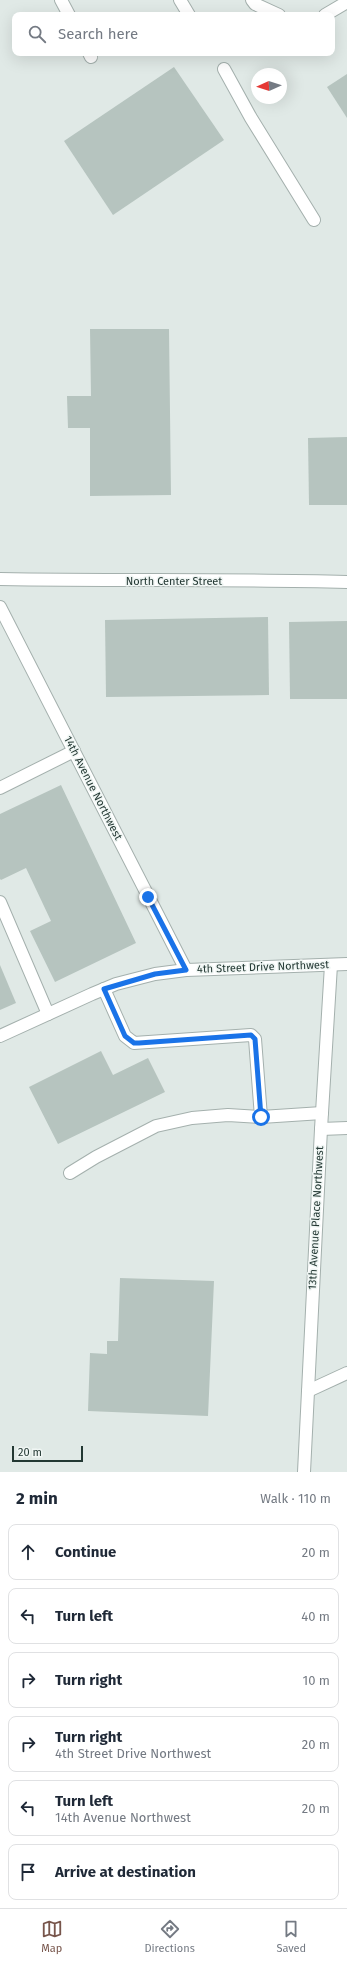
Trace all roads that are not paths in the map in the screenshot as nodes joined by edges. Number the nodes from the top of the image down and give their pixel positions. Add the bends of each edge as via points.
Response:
1 (61, 0) edge
2 (180, 0) edge
3 (252, 0) edge
4 (347, 2) edge
5 (67, 12) edge
6 (188, 12) edge
7 (272, 12) edge
8 (330, 12) edge
9 (224, 69) dead end
10 (314, 220) dead end
11 (0, 579) edge
12 (347, 582) edge
13 (0, 607) edge
14 (74, 751) junction
15 (0, 788) edge
16 (0, 902) edge
17 (347, 964) edge
18 (331, 965) junction
19 (186, 970) junction
20 (104, 989) junction
21 (48, 1014) junction
22 (0, 1036) edge
23 (322, 1113) junction
24 (261, 1117) junction
25 (347, 1128) edge
26 (321, 1129) junction
27 (70, 1173) dead end
28 (347, 1373) edge
29 (308, 1391) junction
30 (304, 1472) edge

1 - 5 street
2 - 6 street
3 - 7 street
4 - 8 street
9 - 10 street
11 - 12 street, North Center Street
13 - 14 street, 14th Avenue Northwest
14 - 15 street
14 - 19 street, 14th Avenue Northwest
16 - 21 street
17 - 18 street, 4th Street Drive Northwest
18 - 19 street, 4th Street Drive Northwest
18 - 23 street, 13th Avenue Place Northwest
19 - 20 street, 4th Street Drive Northwest via 155,974
20 - 21 street, 4th Street Drive Northwest
20 - 24 street via 125,1036 134,1043 251,1035 255,1039
21 - 22 street, 4th Street Drive Northwest
23 - 24 street
23 - 26 street, 13th Avenue Place Northwest
24 - 27 street via 228,1115 192,1118 156,1126
25 - 26 street
26 - 29 street, 13th Avenue Place Northwest
28 - 29 street
29 - 30 street, 13th Avenue Place Northwest

